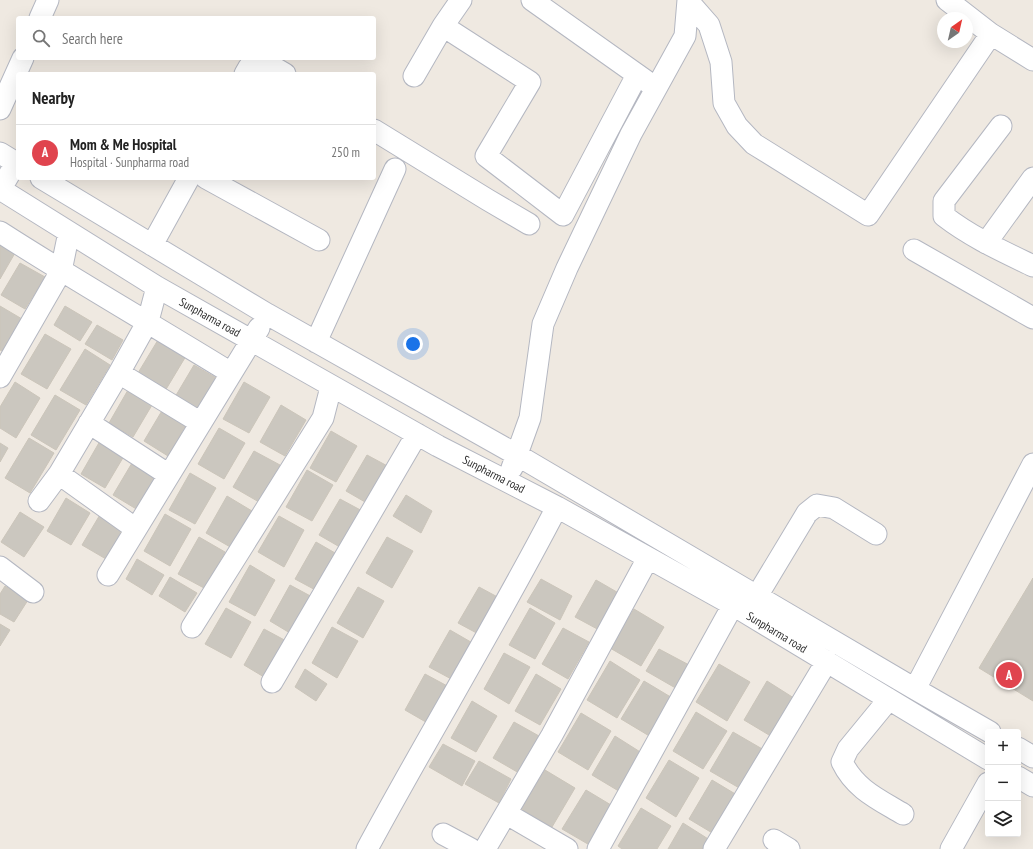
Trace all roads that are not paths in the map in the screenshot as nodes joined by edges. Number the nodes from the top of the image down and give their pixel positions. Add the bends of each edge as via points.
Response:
1 (48, 0) edge
2 (461, 0) edge
3 (532, 0) edge
4 (947, 0) edge
5 (688, 1) edge
6 (41, 16) edge
7 (443, 26) junction
8 (991, 34) junction
9 (22, 60) edge
10 (1033, 60) edge
11 (17, 72) edge
12 (246, 72) edge
13 (281, 72) edge
14 (16, 74) edge
15 (637, 75) junction
16 (414, 76) dead end
17 (656, 88) junction
18 (0, 109) edge
19 (1001, 126) dead end
20 (376, 131) edge
21 (12, 160) edge
22 (395, 169) dead end
23 (1033, 178) edge
24 (44, 180) edge
25 (188, 180) edge
26 (210, 180) edge
27 (0, 189) edge
28 (529, 224) dead end
29 (0, 232) edge
30 (70, 232) junction
31 (319, 240) dead end
32 (986, 243) junction
33 (152, 245) junction
34 (914, 250) dead end
35 (1033, 266) edge
36 (60, 271) junction
37 (157, 287) junction
38 (267, 314) junction
39 (1033, 318) edge
40 (148, 321) junction
41 (252, 340) junction
42 (316, 342) junction
43 (3, 365) edge
44 (119, 373) junction
45 (231, 374) junction
46 (332, 387) junction
47 (89, 423) junction
48 (201, 423) junction
49 (417, 434) junction
50 (517, 455) junction
51 (1033, 464) edge
52 (60, 474) junction
53 (169, 475) junction
54 (508, 481) junction
55 (39, 502) dead end
56 (557, 507) junction
57 (136, 529) junction
58 (876, 534) dead end
59 (648, 558) junction
60 (0, 567) edge
61 (108, 575) dead end
62 (33, 592) dead end
63 (757, 596) junction
64 (733, 605) junction
65 (192, 627) dead end
66 (826, 662) junction
67 (272, 682) dead end
68 (915, 689) junction
69 (889, 699) junction
70 (985, 729) edge
71 (1021, 750) edge
72 (985, 757) edge
73 (1033, 757) edge
74 (1021, 779) edge
75 (1033, 786) edge
76 (985, 788) edge
77 (507, 814) junction
78 (903, 814) dead end
79 (443, 834) dead end
80 (367, 849) edge
81 (471, 849) edge
82 (485, 849) edge
83 (567, 849) edge
84 (598, 849) edge
85 (714, 849) edge
86 (951, 849) edge

1 - 6 street
2 - 7 street
3 - 15 street
4 - 8 street
5 - 8 street via 709,25 720,62 724,103 738,126 754,144 868,215
5 - 17 street via 685,36
7 - 15 street via 530,82 486,156 563,215
7 - 16 street
8 - 10 street
9 - 11 street
12 - 13 street via 249,67 262,61
14 - 18 street
15 - 17 street
17 - 50 street via 566,268 543,324 530,418
19 - 32 street via 944,201 944,216
20 - 28 street
21 - 27 street
22 - 42 street
23 - 32 street
24 - 33 street, Sunpharma road
25 - 33 street
26 - 31 street
27 - 30 street, Sunpharma road
29 - 36 street
30 - 36 street
30 - 37 street, Sunpharma road
32 - 35 street
33 - 38 street, Sunpharma road
34 - 39 street
36 - 40 street
36 - 43 street
37 - 40 street
37 - 41 street, Sunpharma road
38 - 41 street
38 - 42 street, Sunpharma road
40 - 44 street
40 - 45 street
41 - 45 street
41 - 46 street, Sunpharma road
42 - 50 street, Sunpharma road
44 - 47 street
44 - 48 street
45 - 48 street
46 - 49 street, Sunpharma road
46 - 65 street via 324,418
47 - 52 street
47 - 53 street
48 - 53 street
49 - 54 street, Sunpharma road
49 - 67 street
50 - 54 street
50 - 63 street, Sunpharma road
51 - 68 street
52 - 55 street
52 - 57 street
53 - 57 street
54 - 56 street, Sunpharma road
56 - 59 street, Sunpharma road
56 - 80 street
57 - 61 street
58 - 63 street via 834,508 818,505 807,513
59 - 64 street, Sunpharma road
59 - 77 street
60 - 62 street
63 - 68 street, Sunpharma road
64 - 66 street, Sunpharma road
64 - 84 street
66 - 69 street, Sunpharma road
66 - 85 street
68 - 70 street, Sunpharma road
69 - 72 street, Sunpharma road
69 - 78 street via 848,749 842,762 848,774 860,787
71 - 73 street
74 - 75 street
76 - 86 street
77 - 82 street
77 - 83 street
79 - 81 street

